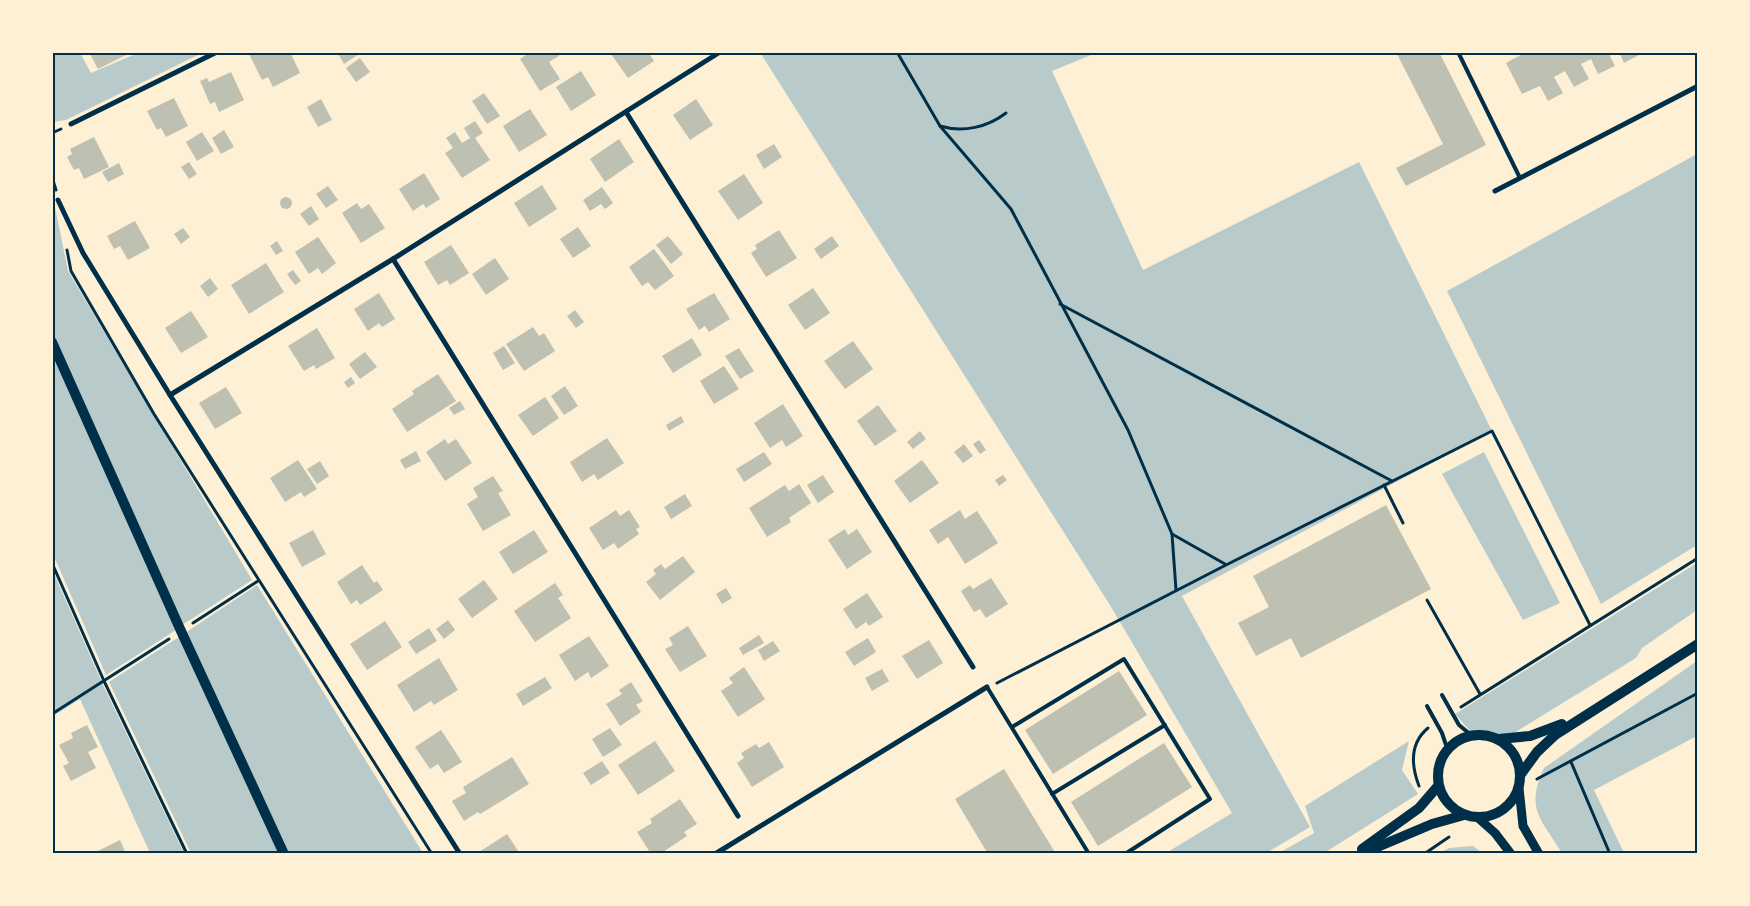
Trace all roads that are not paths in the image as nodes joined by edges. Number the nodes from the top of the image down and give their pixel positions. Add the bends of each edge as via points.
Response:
1 (217, 52) edge
2 (720, 52) edge
3 (1458, 52) edge
4 (1698, 86) edge
5 (626, 112) junction
6 (71, 124) dead end
7 (1520, 178) junction
8 (1495, 191) dead end
9 (58, 200) road end
10 (394, 259) junction
11 (52, 342) edge
12 (170, 395) junction
13 (1698, 644) edge
14 (973, 667) dead end
15 (987, 687) joint
16 (1623, 694) junction
17 (1442, 695) dead end
18 (1426, 706) dead end
19 (1165, 725) junction
20 (1012, 727) junction
21 (1471, 735) junction
22 (1499, 739) junction
23 (1447, 748) junction
24 (1521, 774) junction
25 (1438, 786) junction
26 (1519, 788) junction
27 (1052, 794) junction
28 (1464, 815) junction
29 (738, 816) dead end
30 (1477, 817) junction
31 (284, 854) edge
32 (460, 854) edge
33 (715, 854) edge
34 (1089, 854) edge
35 (1125, 854) edge
36 (1355, 854) edge
37 (1361, 854) edge
38 (1510, 854) edge
39 (1539, 854) edge

1 - 6 street
2 - 5 street
3 - 7 lane
4 - 7 street
5 - 10 street
5 - 14 street
7 - 8 street
9 - 12 street via 83,253
10 - 12 street
10 - 29 street
11 - 31 main road
12 - 32 street
13 - 16 main road
15 - 20 lane
15 - 33 street
16 - 22 main road via 1552,729 1530,736
16 - 24 main road via 1555,735
17 - 21 lane via 1459,725
18 - 23 lane
19 - 20 lane via 1124,659
19 - 27 lane
19 - 35 lane via 1210,799
20 - 27 lane
21 - 22 main road via 1485,734
21 - 23 main road
22 - 24 main road via 1518,760
23 - 25 main road via 1440,760
24 - 26 main road
25 - 28 main road via 1452,808
25 - 36 main road via 1419,808
26 - 30 main road via 1502,811
26 - 39 street via 1523,826
27 - 34 lane
28 - 30 main road
28 - 37 main road via 1441,821
30 - 38 street via 1495,833

